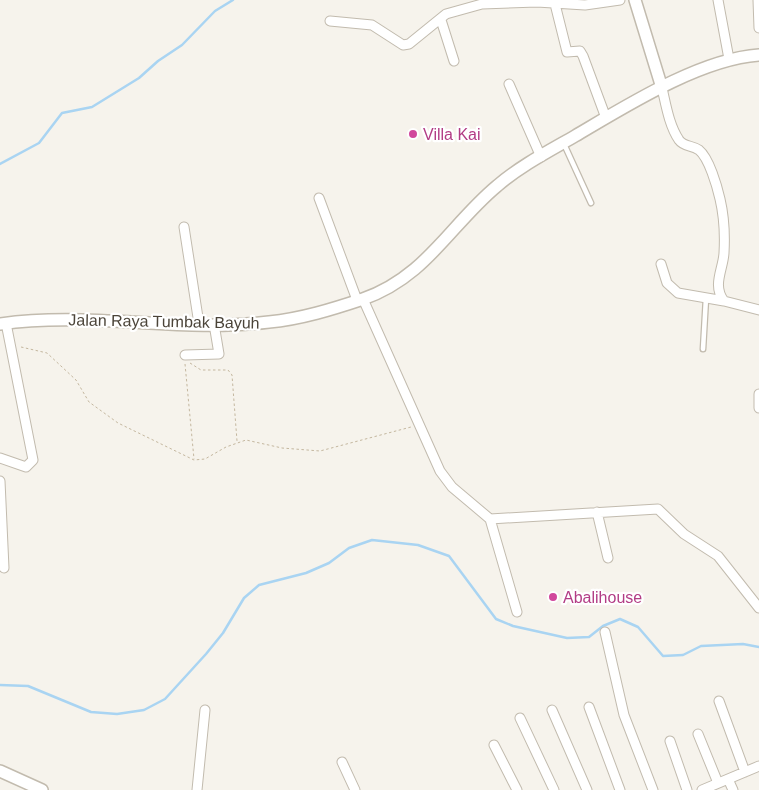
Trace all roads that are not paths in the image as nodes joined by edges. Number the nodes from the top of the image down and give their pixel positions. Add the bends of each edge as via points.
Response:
1 (620, 0) edge
2 (635, 0) edge
3 (718, 0) edge
4 (758, 0) edge
5 (505, 1) edge
6 (537, 1) edge
7 (561, 3) edge
8 (441, 20) junction
9 (330, 21) dead end
10 (759, 28) edge
11 (759, 55) edge
12 (729, 60) junction
13 (454, 62) dead end
14 (509, 84) dead end
15 (662, 88) junction
16 (606, 118) junction
17 (564, 143) junction
18 (540, 156) junction
19 (319, 198) dead end
20 (591, 204) dead end
21 (184, 227) dead end
22 (661, 264) dead end
23 (706, 298) junction
24 (360, 300) junction
25 (724, 301) junction
26 (759, 310) edge
27 (3, 324) edge
28 (199, 324) junction
29 (214, 324) junction
30 (703, 349) dead end
31 (185, 355) road end
32 (759, 394) edge
33 (759, 408) edge
34 (0, 458) edge
35 (0, 481) edge
36 (597, 512) junction
37 (490, 519) junction
38 (608, 558) dead end
39 (4, 568) dead end
40 (758, 605) edge
41 (517, 612) dead end
42 (605, 632) dead end
43 (719, 701) dead end
44 (589, 707) dead end
45 (205, 710) dead end
46 (552, 710) dead end
47 (520, 718) dead end
48 (698, 734) dead end
49 (670, 741) dead end
50 (494, 744) dead end
51 (342, 762) dead end
52 (759, 766) edge
53 (0, 771) edge
54 (745, 772) junction
55 (728, 779) junction
56 (718, 783) junction
57 (42, 790) edge
58 (197, 790) edge
59 (355, 790) edge
60 (517, 790) edge
61 (554, 790) edge
62 (587, 790) edge
63 (620, 790) edge
64 (653, 790) edge
65 (687, 790) edge
66 (702, 790) edge
67 (733, 790) edge

1 - 7 street via 585,5
2 - 15 street
3 - 12 street
4 - 10 street
5 - 6 street
5 - 8 street via 446,14
6 - 7 street
7 - 16 street via 567,52 580,51 583,56
8 - 9 street via 403,45 372,25
8 - 13 street
11 - 12 street, Jalan Raya Tumbak Bayuh
12 - 15 street, Jalan Raya Tumbak Bayuh
14 - 18 street
15 - 16 street, Jalan Raya Tumbak Bayuh
15 - 25 street via 679,140 700,150 716,184 724,235 718,286
16 - 17 street, Jalan Raya Tumbak Bayuh
17 - 18 street, Jalan Raya Tumbak Bayuh
17 - 20 lane
18 - 24 street, Jalan Raya Tumbak Bayuh via 497,186 418,267
19 - 24 street
21 - 28 street
22 - 23 street via 671,289
23 - 25 street
23 - 30 lane
24 - 29 street, Jalan Raya Tumbak Bayuh via 306,316 269,322
24 - 37 street via 440,471 452,487
25 - 26 street
27 - 28 street, Jalan Raya Tumbak Bayuh via 79,318
27 - 34 street via 32,460 26,467
28 - 29 street, Jalan Raya Tumbak Bayuh
29 - 31 street via 219,354
32 - 33 street
35 - 39 street
36 - 37 street
36 - 38 street
36 - 40 street via 658,509 684,534 718,556
37 - 41 street
42 - 64 street via 624,715
43 - 54 street
44 - 63 street
45 - 58 street
46 - 62 street
47 - 61 street
48 - 56 street
49 - 65 street
50 - 60 street
51 - 59 street
52 - 54 street
53 - 57 street
54 - 55 street
55 - 56 street
55 - 67 street
56 - 66 street

